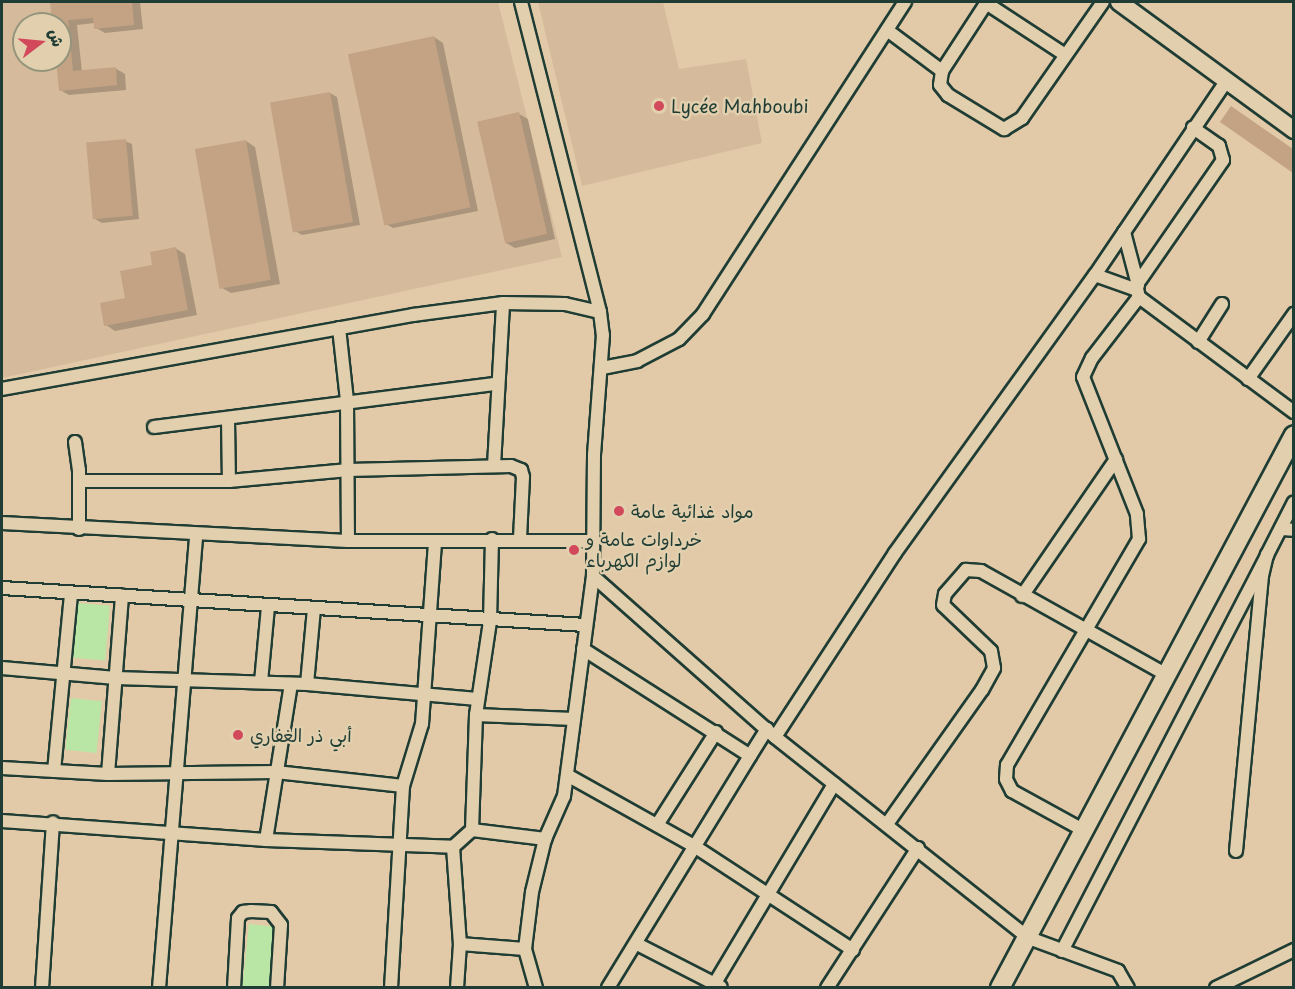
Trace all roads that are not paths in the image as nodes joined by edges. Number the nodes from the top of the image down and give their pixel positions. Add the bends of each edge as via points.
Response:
1 (522, 2) edge
2 (905, 2) edge
3 (986, 2) edge
4 (1102, 2) edge
5 (1119, 2) edge
6 (887, 30) junction
7 (1064, 54) junction
8 (942, 71) junction
9 (1227, 80) junction
10 (1193, 128) junction
11 (1293, 130) edge
12 (1124, 232) junction
13 (1095, 275) junction
14 (1138, 289) junction
15 (503, 303) junction
16 (1222, 304) dead end
17 (600, 312) junction
18 (1293, 314) edge
19 (339, 328) junction
20 (1198, 342) junction
21 (602, 368) junction
22 (1248, 379) junction
23 (496, 384) junction
24 (2, 389) edge
25 (347, 401) junction
26 (1293, 412) edge
27 (228, 420) junction
28 (154, 427) dead end
29 (1293, 435) edge
30 (75, 442) dead end
31 (1116, 459) junction
32 (494, 466) junction
33 (348, 470) junction
34 (79, 481) junction
35 (229, 481) junction
36 (1293, 502) edge
37 (2, 523) edge
38 (1287, 529) edge
39 (79, 530) junction
40 (196, 536) junction
41 (520, 538) junction
42 (492, 539) junction
43 (348, 541) junction
44 (591, 541) junction
45 (435, 542) junction
46 (1267, 555) junction
47 (593, 576) junction
48 (2, 588) edge
49 (71, 593) junction
50 (122, 596) junction
51 (1022, 596) junction
52 (192, 602) junction
53 (268, 606) junction
54 (314, 609) junction
55 (428, 616) junction
56 (490, 621) junction
57 (585, 625) junction
58 (1085, 632) junction
59 (583, 649) junction
60 (2, 668) edge
61 (64, 673) junction
62 (1167, 675) junction
63 (116, 678) junction
64 (187, 679) junction
65 (261, 682) junction
66 (291, 684) junction
67 (307, 684) junction
68 (425, 695) junction
69 (477, 699) junction
70 (476, 716) junction
71 (574, 719) junction
72 (716, 732) junction
73 (771, 733) junction
74 (750, 756) junction
75 (2, 768) edge
76 (54, 771) junction
77 (276, 772) junction
78 (108, 774) junction
79 (174, 775) junction
80 (567, 775) junction
81 (834, 784) junction
82 (403, 786) junction
83 (2, 821) edge
84 (53, 822) junction
85 (887, 824) junction
86 (657, 825) junction
87 (472, 830) junction
88 (1083, 830) junction
89 (172, 832) junction
90 (545, 839) junction
91 (266, 840) junction
92 (694, 846) junction
93 (398, 847) junction
94 (453, 847) junction
95 (918, 848) junction
96 (1236, 851) dead end
97 (771, 894) junction
98 (1029, 938) junction
99 (460, 944) junction
100 (637, 944) junction
101 (525, 949) junction
102 (853, 950) junction
103 (1293, 950) edge
104 (1062, 951) junction
105 (1280, 956) junction
106 (1293, 961) edge
107 (716, 986) edge
108 (42, 987) edge
109 (159, 987) edge
110 (234, 987) edge
111 (277, 987) edge
112 (391, 987) edge
113 (457, 987) edge
114 (536, 987) edge
115 (608, 987) edge
116 (827, 987) edge
117 (1000, 987) edge
118 (1128, 987) edge
119 (1217, 987) edge

1 - 17 street
2 - 6 street
3 - 7 street
3 - 8 street
4 - 7 street
5 - 9 main road
6 - 8 street
6 - 21 street via 703,314 679,339 638,361
7 - 8 street via 1022,118 1004,129 943,91 939,78
9 - 10 street
9 - 11 main road
10 - 12 street
10 - 14 street via 1219,146 1223,160
12 - 13 street
12 - 14 street
13 - 14 street
13 - 73 street
14 - 20 street
14 - 31 street via 1083,377
15 - 17 street via 565,304
15 - 19 street
15 - 23 street
16 - 20 street
17 - 21 street
18 - 22 street
19 - 24 street
19 - 25 street
20 - 22 street
21 - 44 street
22 - 26 street
23 - 25 street
23 - 32 street
25 - 27 street
25 - 33 street
27 - 28 street
27 - 35 street
29 - 62 main road
30 - 34 street
31 - 51 street
31 - 58 street via 1137,514 1139,539
32 - 33 street
32 - 41 street via 518,467 523,473
33 - 35 street
33 - 43 street
34 - 35 street
34 - 39 street
36 - 38 street
37 - 39 street
38 - 46 street
39 - 40 street
40 - 43 street
40 - 52 street
41 - 42 street
41 - 44 street
42 - 45 street
42 - 56 street
43 - 45 street
44 - 47 street
45 - 55 street
46 - 96 street via 1255,621
46 - 104 street
47 - 57 street
47 - 73 street
48 - 49 street
49 - 50 street
49 - 61 street
50 - 52 street
50 - 63 street
51 - 58 street
51 - 85 street via 981,571 970,569 961,573 945,594 947,611 991,651 994,668
52 - 53 street
52 - 64 street
53 - 54 street
53 - 65 street
54 - 55 street
54 - 67 street
55 - 56 street
55 - 68 street
56 - 57 street
56 - 69 street
57 - 59 street
58 - 62 street
58 - 88 street via 1007,765 1006,779 1012,791 1029,803
59 - 71 street
59 - 72 street
60 - 61 street
61 - 63 street
61 - 76 street
62 - 88 main road
63 - 64 street
63 - 78 street
64 - 65 street
64 - 79 street
65 - 66 street
66 - 67 street
66 - 77 street
67 - 68 street
68 - 69 street
68 - 82 street via 422,724
69 - 70 street
70 - 71 street
70 - 87 street
71 - 80 street
72 - 74 street
72 - 86 street
73 - 74 street
73 - 81 street
74 - 92 street
75 - 76 street
76 - 78 street
77 - 79 street
77 - 82 street
77 - 91 street
78 - 79 street
79 - 89 street
80 - 86 street
80 - 90 street via 564,796
81 - 85 street
81 - 97 street
82 - 93 street
83 - 84 street
84 - 89 street
84 - 108 street
85 - 95 street
86 - 92 street
87 - 90 street
87 - 94 street
88 - 98 main road
89 - 91 street
89 - 109 street
90 - 101 street via 532,892
91 - 93 street
92 - 97 street
92 - 100 street
93 - 94 street
93 - 112 street
94 - 99 street
95 - 98 street
95 - 102 street
97 - 102 street
97 - 107 street
98 - 104 street
98 - 117 main road
99 - 101 street
99 - 113 street
100 - 107 street
100 - 115 street
101 - 114 street
102 - 116 street
103 - 105 street
104 - 118 street via 1118,970
105 - 106 street
105 - 119 street
110 - 111 street via 238,918 251,911 271,912 281,925

